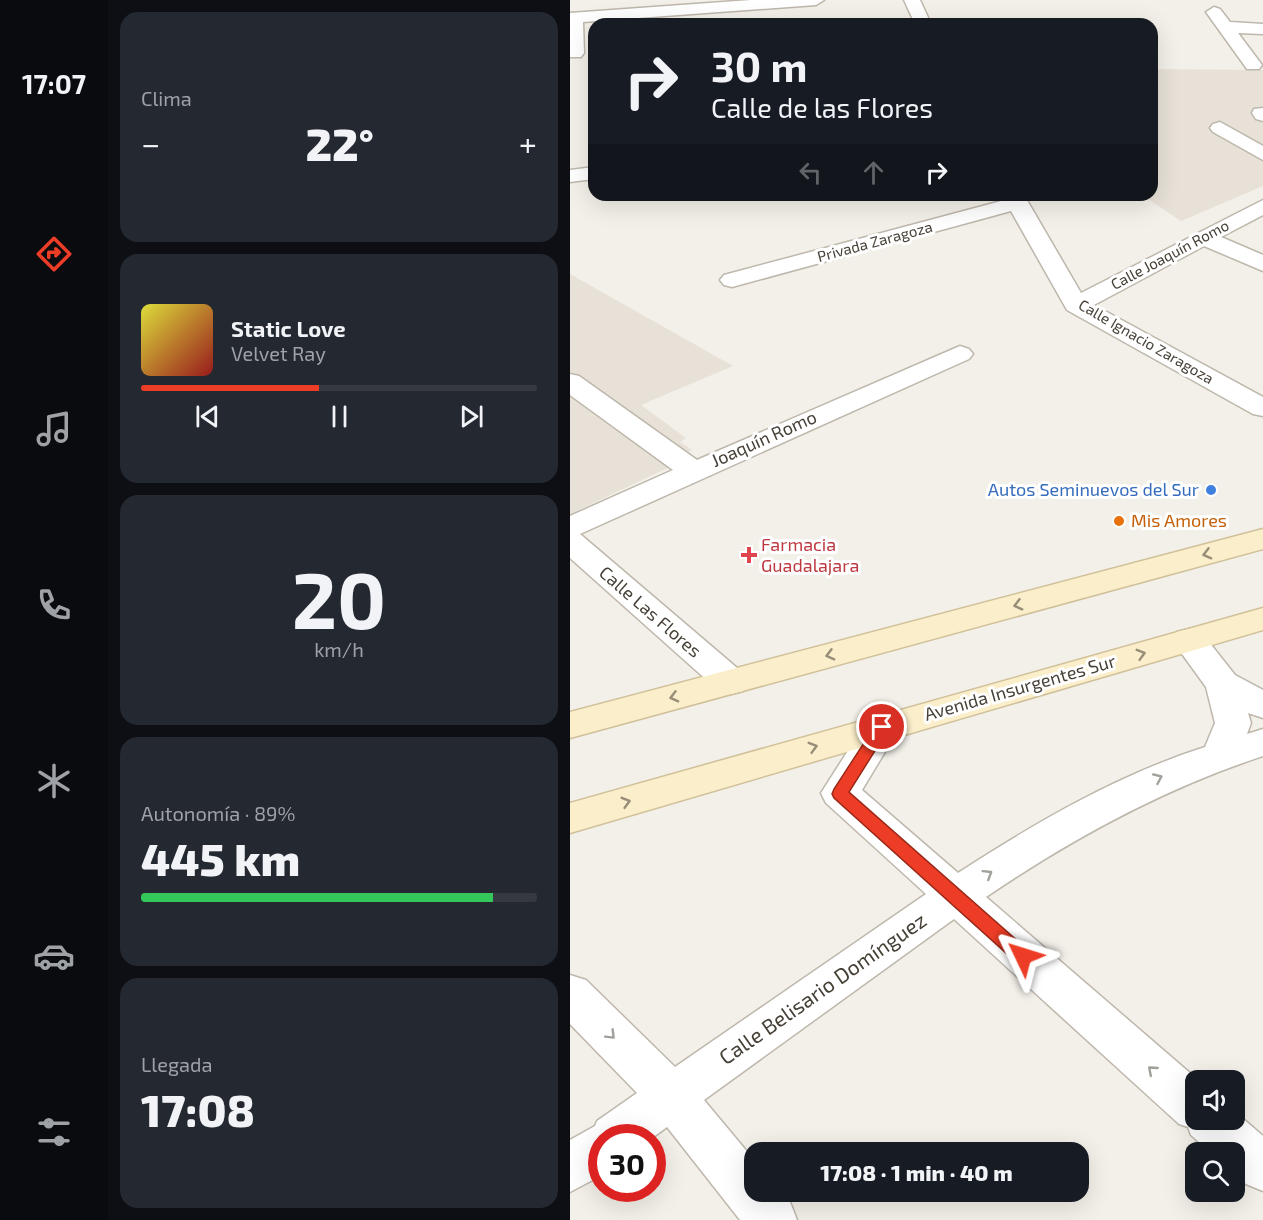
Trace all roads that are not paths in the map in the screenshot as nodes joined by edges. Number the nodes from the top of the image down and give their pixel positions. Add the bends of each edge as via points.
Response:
1 (816, 0) edge
2 (912, 0) edge
3 (698, 5) edge
4 (1214, 12) dead end
5 (572, 18) edge
6 (920, 18) edge
7 (1226, 27) junction
8 (1263, 29) edge
9 (575, 53) dead end
10 (1253, 65) dead end
11 (1220, 128) dead end
12 (1263, 154) edge
13 (588, 174) edge
14 (570, 176) edge
15 (1008, 201) edge
16 (1016, 201) edge
17 (1263, 206) edge
18 (1203, 237) junction
19 (1263, 264) edge
20 (732, 280) dead end
21 (1076, 305) junction
22 (960, 354) dead end
23 (570, 382) edge
24 (1263, 408) edge
25 (693, 471) junction
26 (570, 527) edge
27 (1263, 538) edge
28 (570, 542) edge
29 (1263, 619) edge
30 (1189, 640) junction
31 (731, 682) junction
32 (1223, 684) junction
33 (1263, 705) edge
34 (570, 725) edge
35 (882, 727) junction
36 (1263, 742) edge
37 (1220, 754) junction
38 (570, 818) edge
39 (953, 896) junction
40 (570, 994) edge
41 (672, 1096) junction
42 (1185, 1098) edge
43 (632, 1124) edge
44 (1221, 1130) edge
45 (588, 1156) edge
46 (1263, 1167) edge
47 (570, 1168) edge
48 (772, 1220) edge

1 - 3 street
2 - 6 street
3 - 5 street
4 - 7 street
5 - 9 street
7 - 8 street
7 - 10 street
11 - 12 street
13 - 14 street
15 - 20 street, Privada Zaragoza
16 - 21 street, Calle Ignacio Zaragoza
17 - 18 street, Calle Joaquín Romo
18 - 19 street
18 - 21 street, Calle Joaquín Romo
21 - 24 street, Calle Ignacio Zaragoza
22 - 25 street, Joaquín Romo
23 - 25 street
25 - 26 street, Joaquín Romo
27 -> 31 main road
28 - 31 street, Calle Las Flores
29 - 30 main road, Avenida Insurgentes Sur
30 - 32 street
35 -> 30 main road, Avenida Insurgentes Sur
31 -> 34 main road
32 - 33 street
32 - 37 street via 1233,723
38 -> 35 main road, Avenida Insurgentes Sur
35 - 39 street via 840,794
36 - 37 street, Calle Belisario Domínguez
39 -> 37 street, Calle Belisario Domínguez via 1092,810 1160,776
39 - 41 street, Calle Belisario Domínguez
42 -> 39 street
40 -> 41 street
41 - 43 street, Calle Belisario Domínguez
41 - 48 street
44 - 46 street
45 - 47 street

